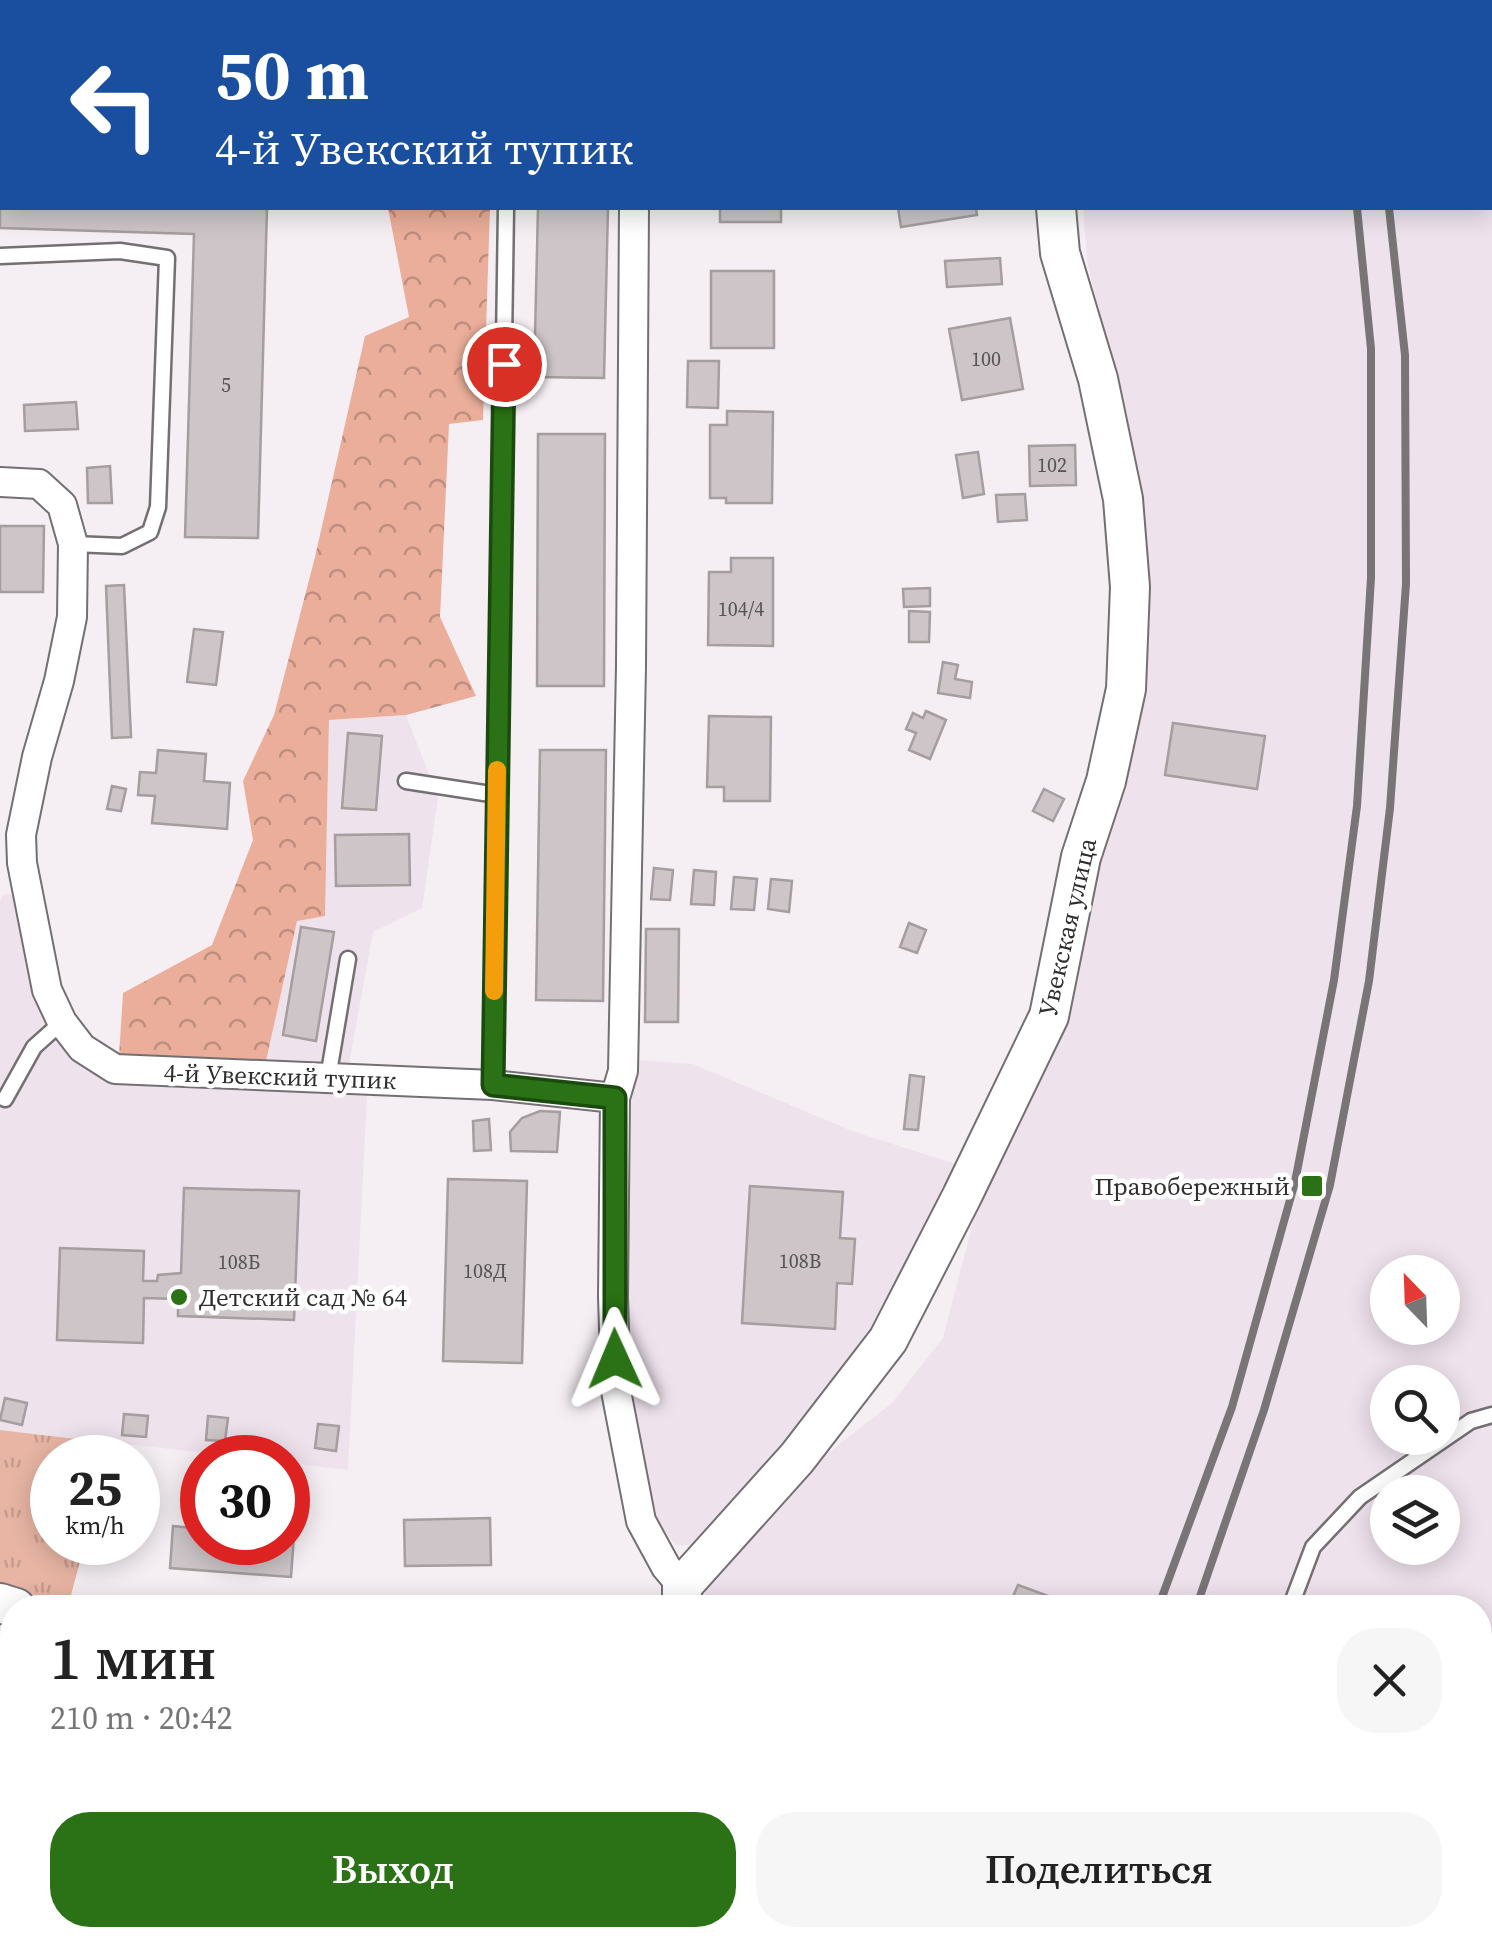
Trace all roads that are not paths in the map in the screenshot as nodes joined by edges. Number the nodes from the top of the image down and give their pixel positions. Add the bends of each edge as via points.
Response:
1 (506, 210) edge
2 (634, 210) edge
3 (1056, 210) edge
4 (0, 256) edge
5 (0, 482) edge
6 (73, 544) junction
7 (406, 780) dead end
8 (497, 795) junction
9 (11, 870) edge
10 (348, 959) dead end
11 (62, 1022) junction
12 (328, 1078) junction
13 (493, 1085) junction
14 (615, 1098) junction
15 (5, 1099) dead end
16 (1492, 1415) edge
17 (681, 1595) edge
18 (684, 1595) edge
19 (1295, 1595) edge

1 - 8 lane
2 - 14 street via 624,1051
3 - 18 street, Увекская улица via 1060,253 1098,379 1123,499 1130,587 1126,689 1048,1016 888,1340
4 - 6 lane via 120,251 167,258 158,507 150,532 122,546
5 - 6 street, 4-й Увекский тупик via 40,484 62,505
6 - 9 street, 4-й Увекский тупик via 72,618
7 - 8 lane
8 - 13 lane
9 - 11 street, 4-й Увекский тупик
10 - 12 lane
11 - 12 street, 4-й Увекский тупик via 82,1048 115,1069
11 - 15 lane via 34,1047
12 - 13 street, 4-й Увекский тупик
13 - 14 street, 4-й Увекский тупик
14 - 17 street via 616,1391 642,1521
16 - 19 lane via 1470,1421 1360,1498 1313,1547

